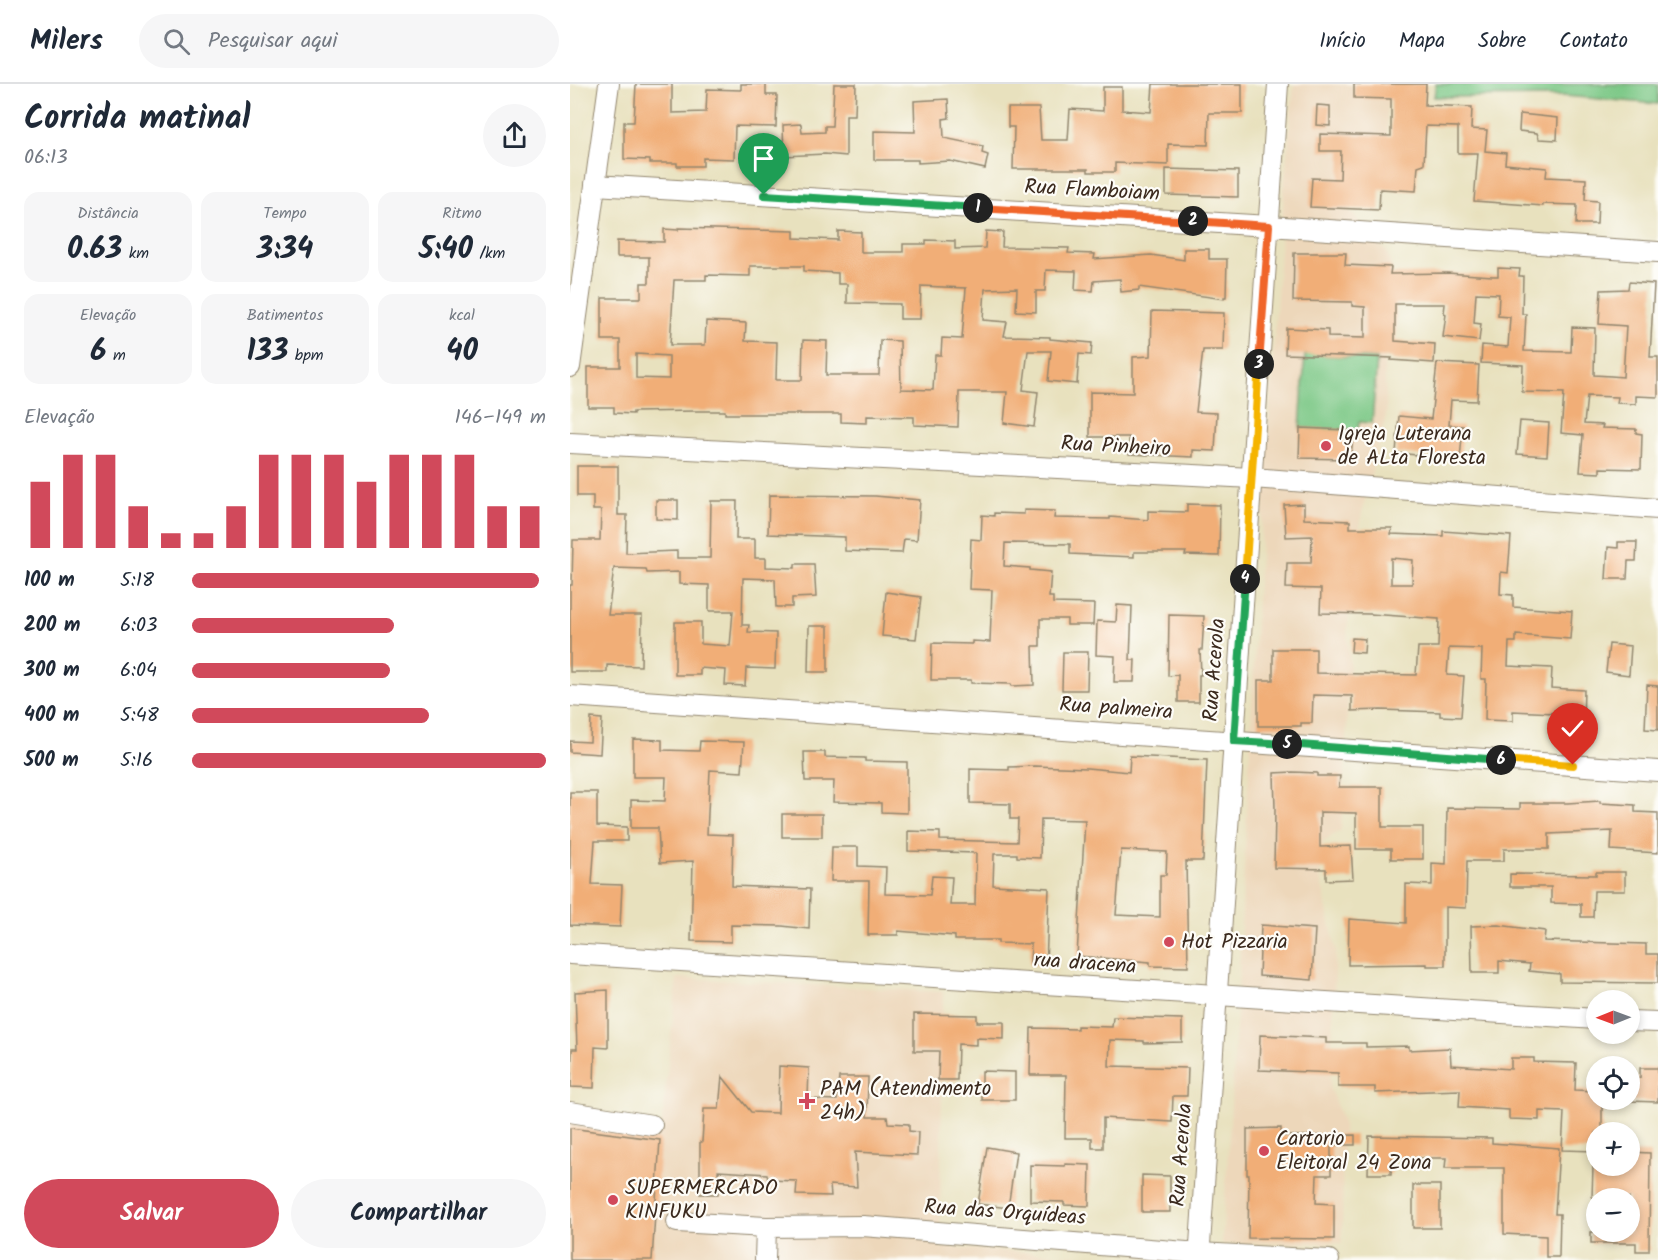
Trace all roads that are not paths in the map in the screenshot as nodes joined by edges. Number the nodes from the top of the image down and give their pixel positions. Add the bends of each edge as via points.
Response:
1 (609, 84) edge
2 (1278, 84) edge
3 (595, 185) junction
4 (1269, 226) junction
5 (1658, 252) edge
6 (572, 332) edge
7 (570, 367) edge
8 (570, 443) edge
9 (1252, 478) junction
10 (1658, 509) edge
11 (570, 696) edge
12 (1234, 741) junction
13 (1658, 771) edge
14 (570, 954) edge
15 (1216, 996) junction
16 (1586, 1018) edge
17 (1640, 1021) edge
18 (1658, 1022) edge
19 (570, 1112) edge
20 (652, 1125) dead end
21 (677, 1222) dead end
22 (766, 1227) junction
23 (1199, 1256) edge
24 (765, 1260) edge
25 (1329, 1260) edge

1 - 3 street
2 - 4 street, Rua Acerola
3 - 4 street, Rua Flamboiam
3 - 6 street
4 - 5 street, Rua Flamboiam
4 - 9 street, Rua Acerola
6 - 7 street
8 - 9 street, Rua Pinheiro
9 - 10 street, Rua Pinheiro
9 - 12 street, Rua Acerola
11 - 12 street, Rua palmeira
12 - 13 street, Rua palmeira
12 - 15 street, Rua Acerola
14 - 15 street, rua dracena
15 - 16 street, rua dracena
15 - 23 street, Rua Acerola
17 - 18 street
19 - 20 street
21 - 22 street, Rua das Orquídeas
22 - 23 street, Rua das Orquídeas via 863,1226
22 - 24 street
23 - 25 street, Rua das Orquídeas

